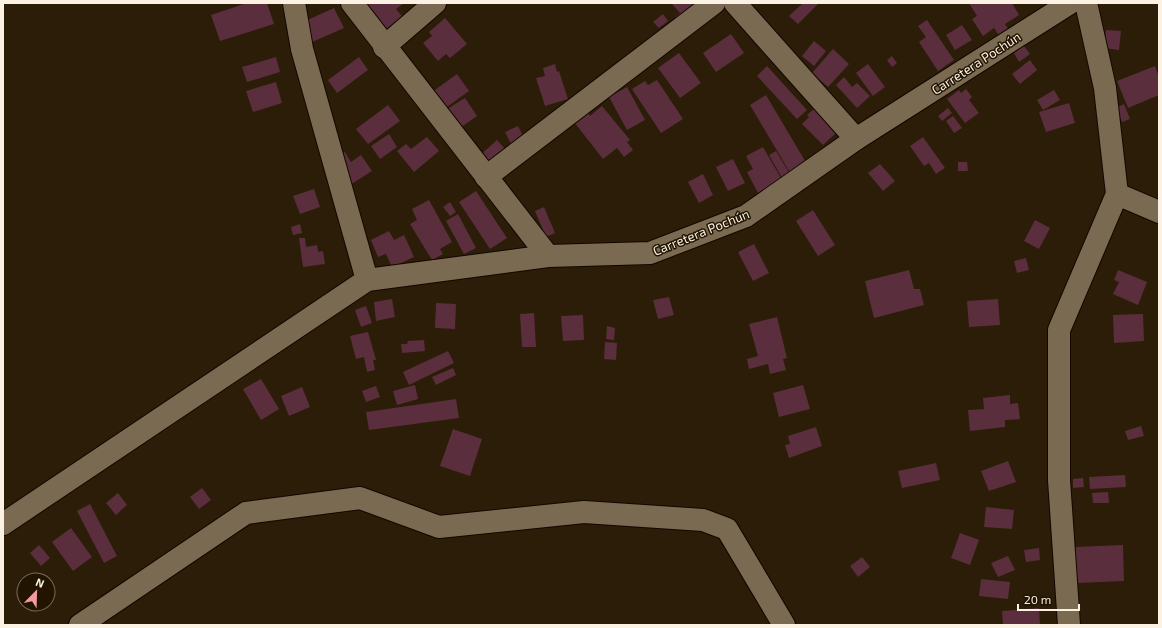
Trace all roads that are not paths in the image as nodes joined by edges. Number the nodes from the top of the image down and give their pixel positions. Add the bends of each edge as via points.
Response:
1 (294, 3) edge
2 (352, 3) edge
3 (435, 3) edge
4 (714, 3) edge
5 (735, 3) edge
6 (1070, 3) edge
7 (1086, 3) edge
8 (384, 47) junction
9 (856, 140) junction
10 (486, 176) junction
11 (1117, 194) junction
12 (1159, 212) edge
13 (548, 256) junction
14 (367, 280) junction
15 (3, 524) edge
16 (80, 625) edge
17 (784, 625) edge
18 (1069, 625) edge

1 - 14 street via 302,49
2 - 8 street
3 - 8 street
4 - 10 street
5 - 9 street
6 - 9 street, Carretera Pochún
7 - 11 street via 1105,88
8 - 10 street
9 - 13 street, Carretera Pochún via 746,216 650,254
10 - 13 street
11 - 12 street
11 - 18 street via 1059,330 1060,480
13 - 14 street, Carretera Pochún
14 - 15 street
16 - 17 street via 246,512 360,498 439,527 584,512 703,520 727,529

